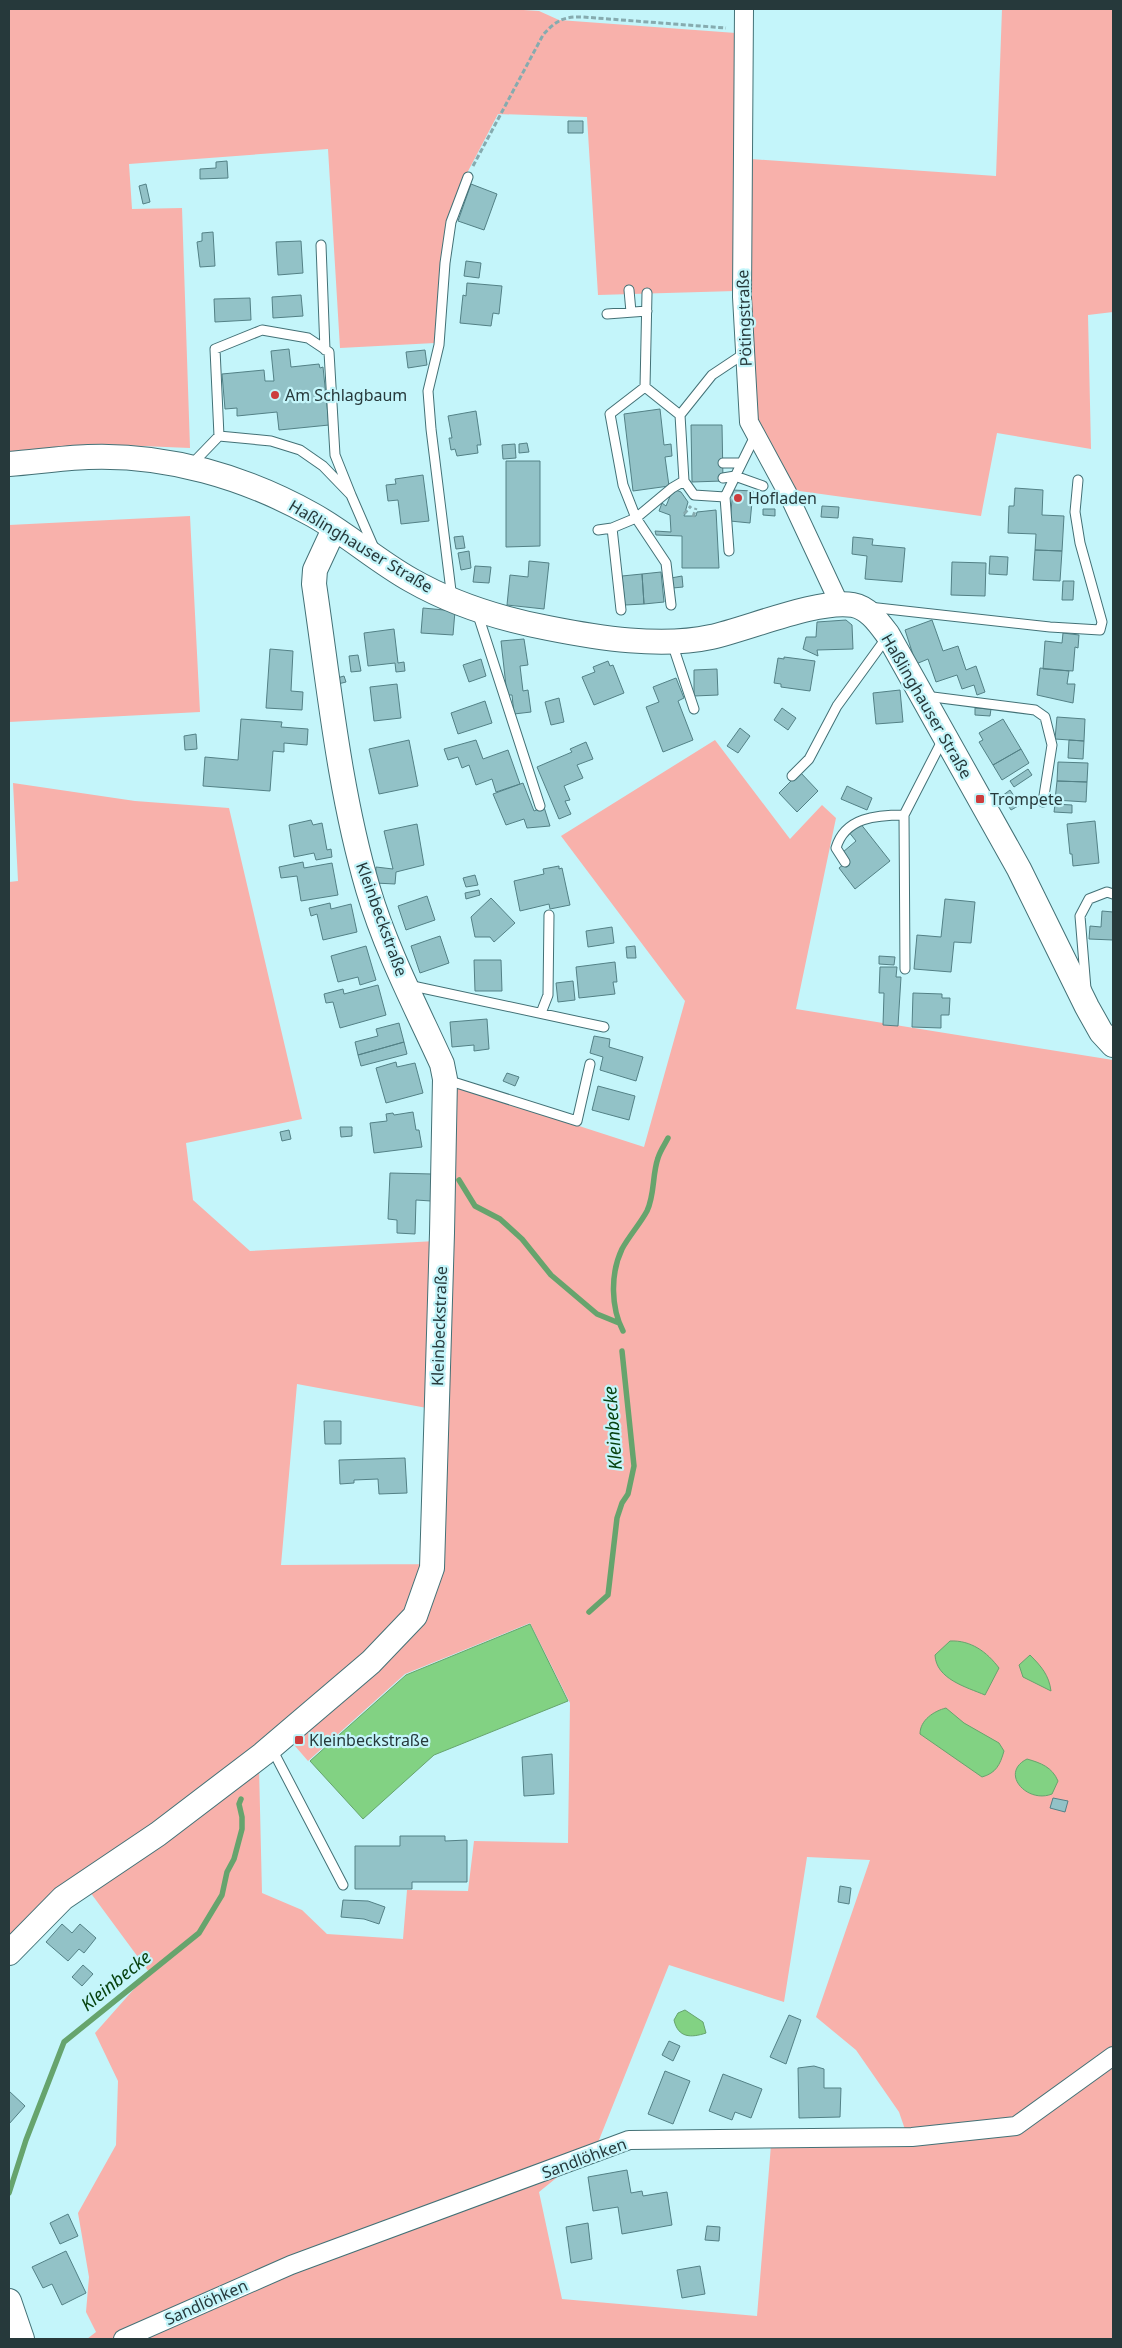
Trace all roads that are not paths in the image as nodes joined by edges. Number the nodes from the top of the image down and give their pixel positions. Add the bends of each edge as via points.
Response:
1 (744, 9) edge
2 (468, 177) road end
3 (321, 245) dead end
4 (629, 290) dead end
5 (648, 293) dead end
6 (647, 311) junction
7 (631, 312) junction
8 (607, 314) dead end
9 (325, 350) junction
10 (745, 353) junction
11 (645, 387) junction
12 (680, 414) junction
13 (756, 434) junction
14 (219, 436) junction
15 (723, 463) dead end
16 (741, 463) junction
17 (9, 464) edge
18 (191, 466) junction
19 (735, 476) junction
20 (723, 478) dead end
21 (1078, 480) dead end
22 (684, 481) junction
23 (763, 486) dead end
24 (351, 495) junction
25 (725, 497) junction
26 (636, 518) junction
27 (612, 528) junction
28 (334, 529) junction
29 (598, 530) dead end
30 (730, 551) dead end
31 (379, 559) junction
32 (452, 599) junction
33 (672, 605) dead end
34 (847, 605) junction
35 (476, 609) junction
36 (621, 610) dead end
37 (888, 635) junction
38 (672, 640) junction
39 (922, 696) junction
40 (694, 709) dead end
41 (945, 737) junction
42 (792, 776) dead end
43 (1043, 802) dead end
44 (540, 806) dead end
45 (904, 815) junction
46 (845, 862) dead end
47 (1113, 894) edge
48 (549, 915) dead end
49 (905, 970) dead end
50 (406, 985) junction
51 (1086, 1007) junction
52 (541, 1013) junction
53 (604, 1027) dead end
54 (1113, 1045) edge
55 (590, 1064) dead end
56 (444, 1079) junction
57 (271, 1746) junction
58 (343, 1885) dead end
59 (9, 1953) edge
60 (1113, 2056) edge
61 (9, 2301) edge
62 (22, 2339) edge
63 (123, 2339) edge

1 - 10 street, Pötingstraße via 742,297
2 - 32 lane via 452,222 445,263 439,345 428,391
3 - 9 lane
4 - 7 lane
5 - 6 lane
6 - 7 lane
6 - 11 lane
7 - 8 lane
9 - 14 lane via 308,338 262,330 215,349
9 - 24 lane via 329,352 335,456
10 - 12 lane via 712,375
10 - 13 street, Pötingstraße via 749,422
11 - 12 lane
11 - 26 lane via 610,414 623,485
12 - 22 lane
13 - 16 lane
13 - 34 street, Pötingstraße
14 - 18 lane
14 - 24 lane via 271,441 300,450 323,466
15 - 16 lane
16 - 19 lane
17 - 18 street, Haßlinghauser Straße via 90,457
18 - 28 street, Haßlinghauser Straße via 258,489 296,506
19 - 20 lane
19 - 23 lane
19 - 25 lane
21 - 34 lane via 1075,512 1080,543 1102,622 1100,630
22 - 25 lane via 694,495
22 - 26 lane
24 - 31 lane
25 - 30 lane
26 - 27 lane
26 - 33 lane via 666,563
27 - 29 lane
27 - 36 lane
28 - 31 street, Haßlinghauser Straße
28 - 50 street, Kleinbeckstraße via 315,570 314,584 341,764 368,891
31 - 32 street, Haßlinghauser Straße via 412,580
32 - 35 street, Haßlinghauser Straße
34 - 37 street, Haßlinghauser Straße via 866,610
34 - 38 street, Haßlinghauser Straße via 809,610 710,637
35 - 38 street, Haßlinghauser Straße via 550,629 636,641
35 - 44 lane
37 - 39 street, Haßlinghauser Straße
37 - 42 lane via 837,706 810,759
38 - 40 lane
39 - 41 street, Haßlinghauser Straße
39 - 43 lane via 1035,710 1045,717 1052,745
41 - 45 lane
41 - 51 street, Haßlinghauser Straße via 1019,869
45 - 46 lane via 881,815 850,826 839,838 836,848
45 - 49 lane
47 - 51 lane via 1107,892 1089,899 1080,916
48 - 52 lane via 548,995
50 - 52 lane
50 - 56 street, Kleinbeckstraße via 442,1064
51 - 54 street, Haßlinghauser Straße
52 - 53 lane
55 - 56 lane via 577,1121
56 - 57 street, Kleinbeckstraße via 432,1568 415,1616 372,1662
57 - 58 lane
57 - 59 street, Kleinbeckstraße via 158,1834 63,1898
60 - 63 street, Sandlöhken via 1016,2126 912,2137 629,2140 291,2265
61 - 62 street

